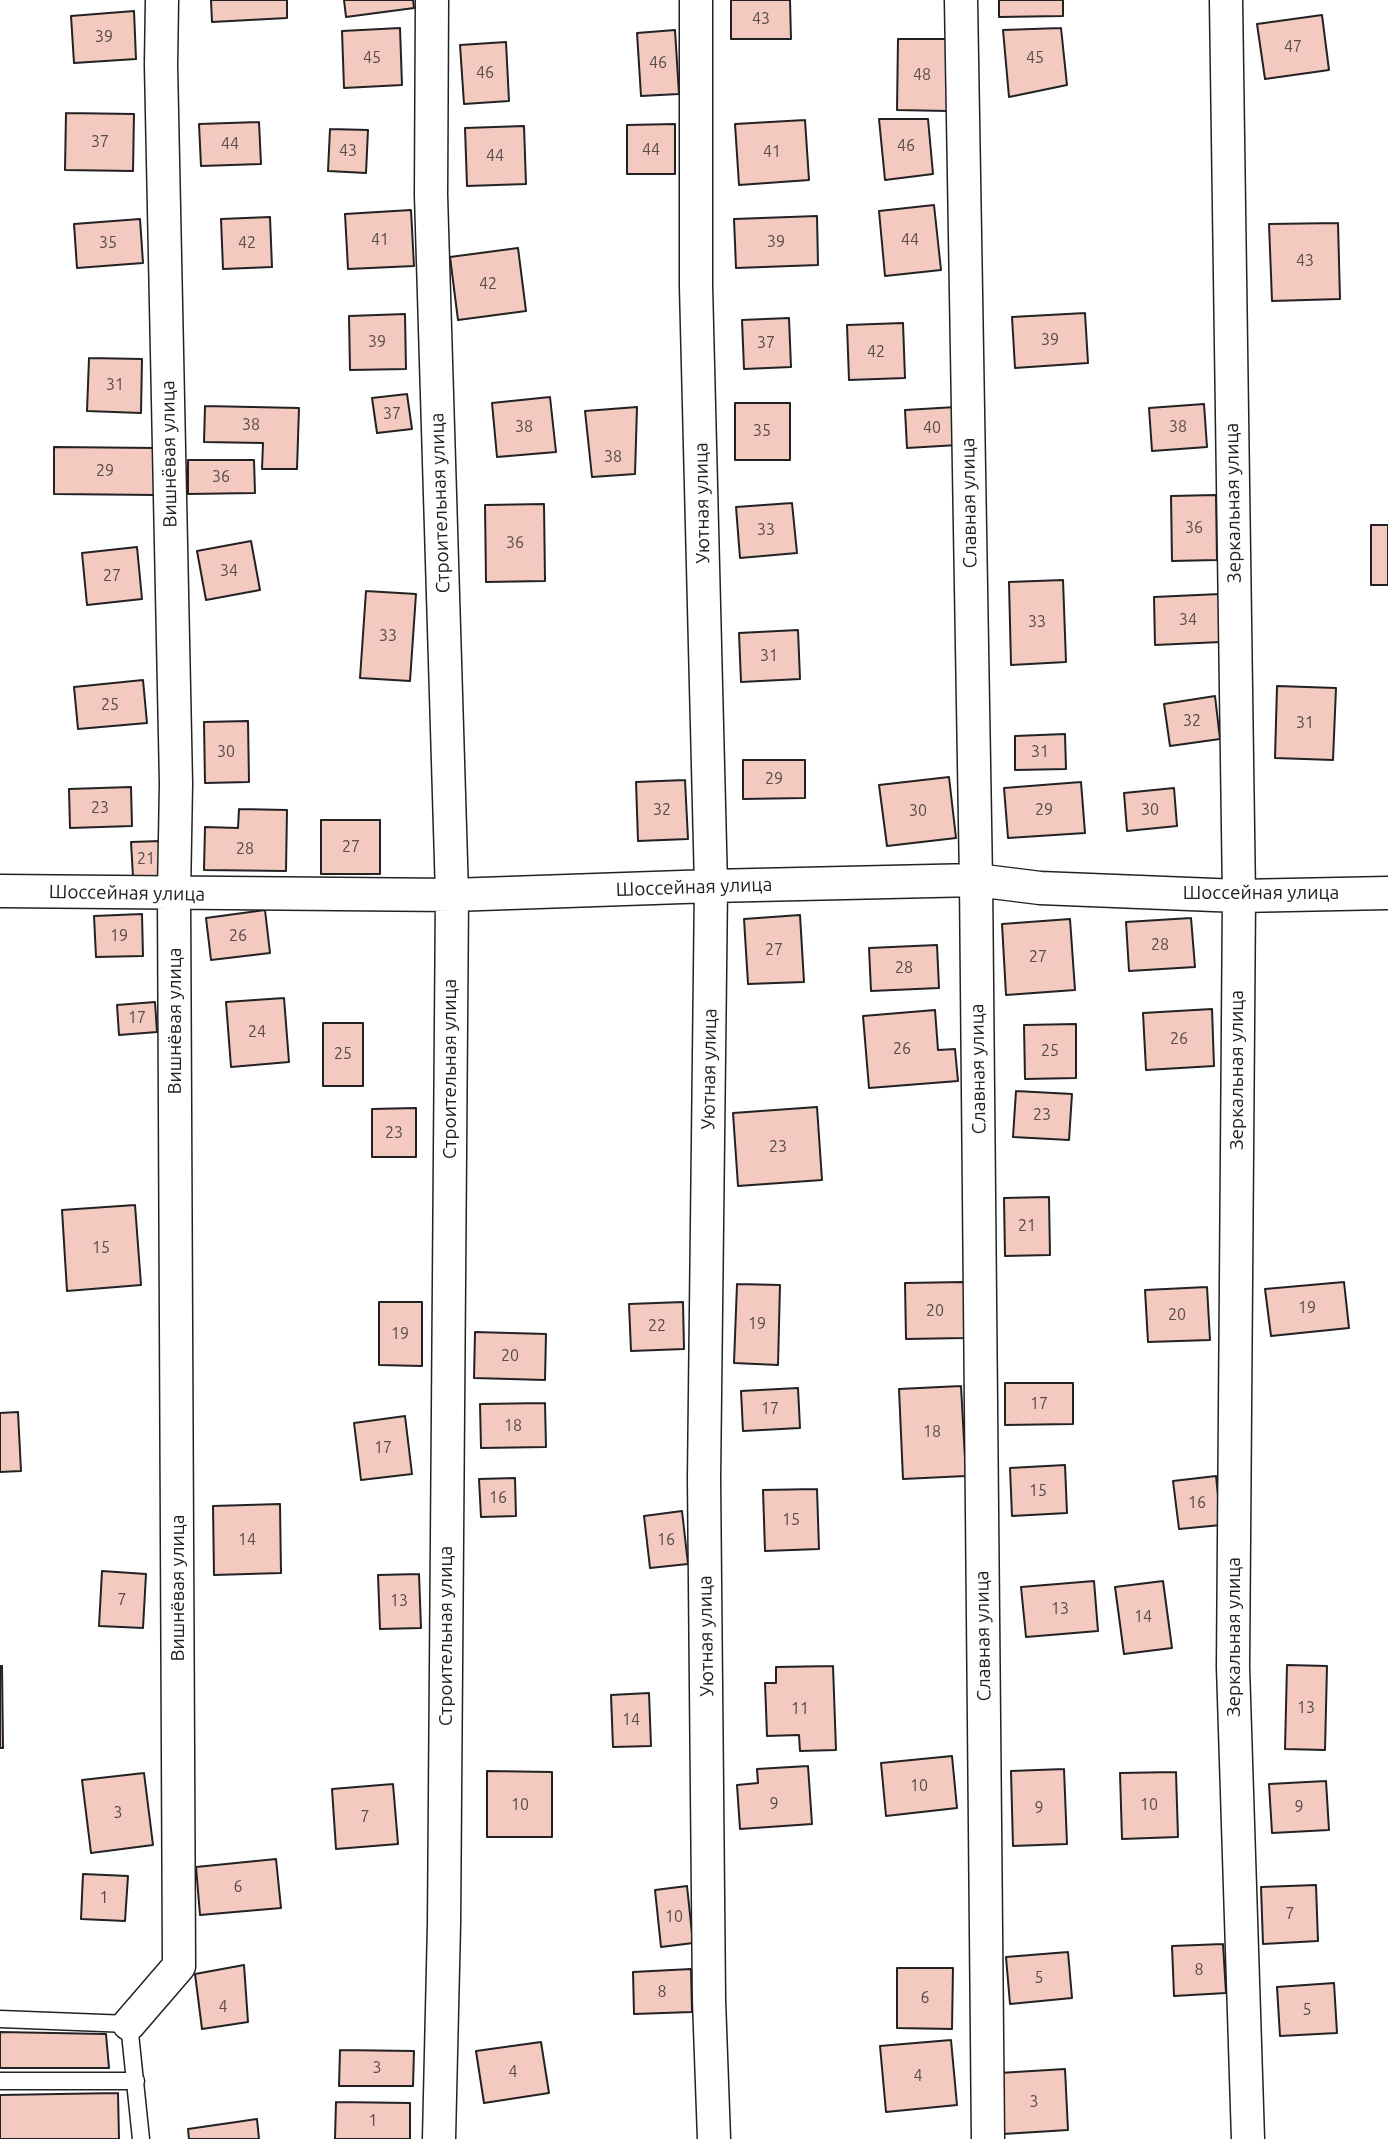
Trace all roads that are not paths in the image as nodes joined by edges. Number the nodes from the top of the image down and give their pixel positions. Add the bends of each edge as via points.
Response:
1 (162, 0) edge
2 (432, 0) edge
3 (696, 0) edge
4 (961, 0) edge
5 (1226, 0) edge
6 (976, 880) junction
7 (711, 886) junction
8 (0, 891) edge
9 (1388, 893) edge
10 (174, 894) junction
11 (452, 895) junction
12 (1238, 896) junction
13 (0, 2019) edge
14 (129, 2024) junction
15 (0, 2081) edge
16 (136, 2081) junction
17 (141, 2139) edge
18 (439, 2139) edge
19 (714, 2139) edge
20 (988, 2139) edge
21 (1248, 2139) edge

1 - 10 street, Вишнёвая улица via 176,770
2 - 11 street, Строительная улица via 431,195
3 - 7 street, Уютная улица via 696,286
4 - 6 street, Славная улица
5 - 12 street, Зеркальная улица
6 - 7 street, Шоссейная улица
6 - 12 street, Шоссейная улица via 1040,888
6 - 20 street, Славная улица
7 - 11 street, Шоссейная улица
7 - 19 street, Уютная улица via 704,1492
8 - 10 street, Шоссейная улица
9 - 12 street, Шоссейная улица
10 - 11 street, Шоссейная улица
10 - 14 street, Вишнёвая улица via 180,1966
11 - 18 street, Строительная улица
12 - 21 street, Зеркальная улица via 1233,1667
13 - 14 lane
14 - 16 lane
15 - 16 lane
16 - 17 lane

